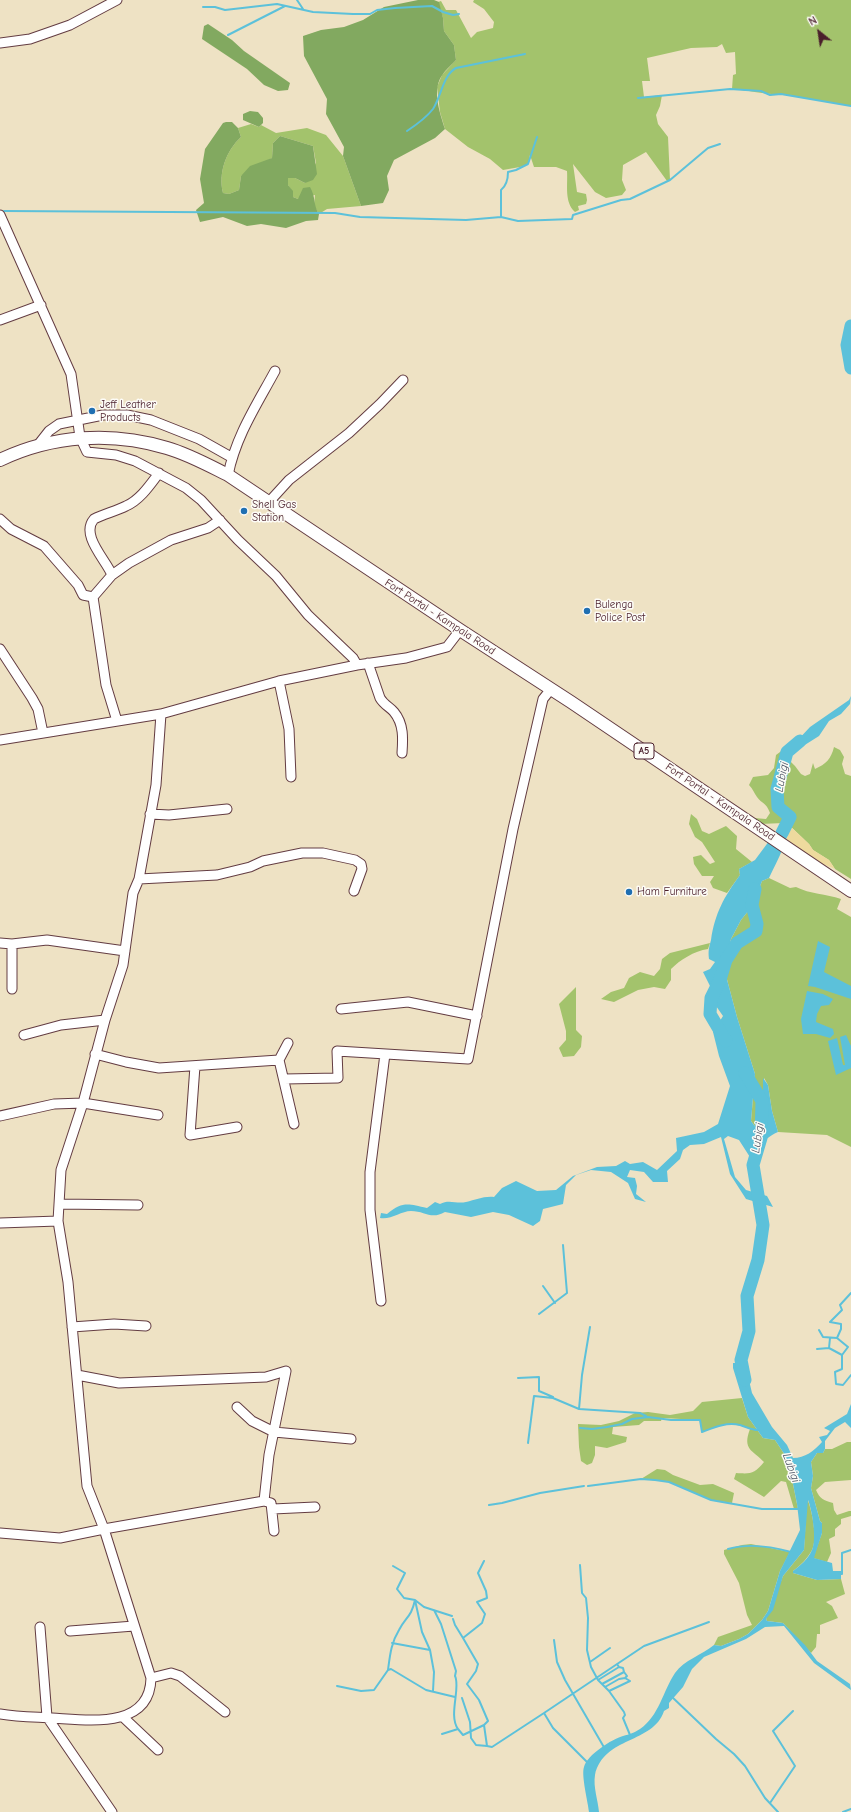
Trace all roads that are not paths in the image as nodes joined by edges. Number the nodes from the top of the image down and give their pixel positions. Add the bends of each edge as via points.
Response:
1 (117, 0) edge
2 (0, 43) edge
3 (0, 215) edge
4 (41, 305) junction
5 (0, 320) edge
6 (274, 371) dead end
7 (403, 380) dead end
8 (77, 419) junction
9 (80, 437) junction
10 (38, 445) junction
11 (231, 457) junction
12 (0, 460) edge
13 (159, 473) junction
14 (228, 475) junction
15 (268, 502) junction
16 (0, 519) edge
17 (220, 520) junction
18 (112, 575) junction
19 (93, 596) junction
20 (460, 630) junction
21 (0, 649) edge
22 (368, 663) junction
23 (357, 665) junction
24 (278, 681) junction
25 (551, 689) junction
26 (161, 714) junction
27 (117, 721) junction
28 (43, 733) junction
29 (0, 740) edge
30 (402, 753) dead end
31 (290, 777) dead end
32 (227, 809) dead end
33 (150, 814) junction
34 (139, 879) junction
35 (354, 891) dead end
36 (851, 891) edge
37 (0, 943) edge
38 (12, 944) junction
39 (125, 951) junction
40 (12, 989) dead end
41 (341, 1009) dead end
42 (476, 1016) junction
43 (105, 1020) junction
44 (24, 1035) dead end
45 (288, 1043) dead end
46 (95, 1054) junction
47 (384, 1054) junction
48 (279, 1060) junction
49 (195, 1066) junction
50 (284, 1080) junction
51 (84, 1103) junction
52 (158, 1115) dead end
53 (0, 1116) edge
54 (294, 1124) dead end
55 (237, 1127) dead end
56 (59, 1204) junction
57 (138, 1205) dead end
58 (58, 1221) junction
59 (0, 1223) edge
60 (381, 1301) dead end
61 (146, 1326) dead end
62 (72, 1327) junction
63 (77, 1375) junction
64 (237, 1407) dead end
65 (274, 1432) junction
66 (351, 1439) dead end
67 (264, 1501) junction
68 (315, 1507) dead end
69 (273, 1509) junction
70 (104, 1529) junction
71 (274, 1531) dead end
72 (0, 1533) edge
73 (134, 1626) junction
74 (40, 1627) dead end
75 (70, 1631) dead end
76 (151, 1678) junction
77 (225, 1712) dead end
78 (0, 1714) edge
79 (123, 1716) junction
80 (47, 1717) junction
81 (158, 1750) dead end
82 (112, 1812) edge

1 - 2 street via 70,25 30,39
3 - 4 street
4 - 5 street
4 - 8 street via 71,374
6 - 11 street
7 - 15 street via 349,433 289,480
8 - 9 street
8 - 10 street via 51,428
8 - 11 street via 111,414 140,417 199,439
9 - 10 main road, Fort Portal - Kampala Road / A5
9 - 13 street via 87,452 122,457
9 - 14 main road, Fort Portal - Kampala Road / A5 via 121,438 167,448
10 - 12 main road, Fort Portal - Kampala Road / A5
11 - 14 street
13 - 17 street via 189,490
13 - 18 street via 145,492 128,506 94,518 91,522 92,541
14 - 15 main road, Fort Portal - Kampala Road / A5
15 - 20 main road, Fort Portal - Kampala Road / A5
16 - 19 street via 11,529 44,546 78,585 83,595
17 - 18 street via 208,528 171,540
17 - 23 street via 276,576 308,615 353,658
18 - 19 street
19 - 27 street via 106,685
20 - 22 street via 447,646 406,658
20 - 25 main road, Fort Portal - Kampala Road / A5
21 - 28 street via 38,709
22 - 23 street
22 - 30 street via 380,698 393,710 400,723 403,735
23 - 24 street
24 - 26 street
24 - 31 street via 289,729
25 - 36 main road, Fort Portal - Kampala Road / A5
25 - 42 street via 543,699 513,829
26 - 27 street
26 - 33 street via 156,785
27 - 28 street
28 - 29 street
32 - 33 street via 169,815
33 - 34 street
34 - 35 street via 217,875 302,853 323,853 355,860 361,864 362,869
34 - 39 street via 133,894
37 - 38 street
38 - 39 street via 47,940
38 - 40 street
39 - 43 street
41 - 42 street via 408,1002
42 - 47 street via 468,1060
43 - 44 street via 61,1025
43 - 46 street
45 - 48 street
46 - 49 street via 159,1068
46 - 51 street
47 - 50 street via 337,1051 338,1078
47 - 60 street via 370,1172 370,1210
48 - 49 street
48 - 50 street
49 - 55 street via 190,1135
50 - 54 street
51 - 52 street
51 - 53 street via 54,1104
51 - 56 street via 61,1170
56 - 57 street
56 - 58 street
58 - 59 street
58 - 62 street
61 - 62 street via 114,1324
62 - 63 street
63 - 65 street via 119,1383 266,1377 286,1371
63 - 70 street via 86,1486
64 - 65 street via 252,1421
65 - 66 street
65 - 67 street
67 - 69 street via 271,1503
67 - 70 street
68 - 69 street
69 - 71 street
70 - 72 street via 60,1538
70 - 73 street
73 - 75 street
73 - 76 street
74 - 80 street
76 - 77 street via 172,1673 180,1676
76 - 79 street via 144,1703
78 - 80 street
79 - 80 street via 108,1720
79 - 81 street
80 - 82 street

